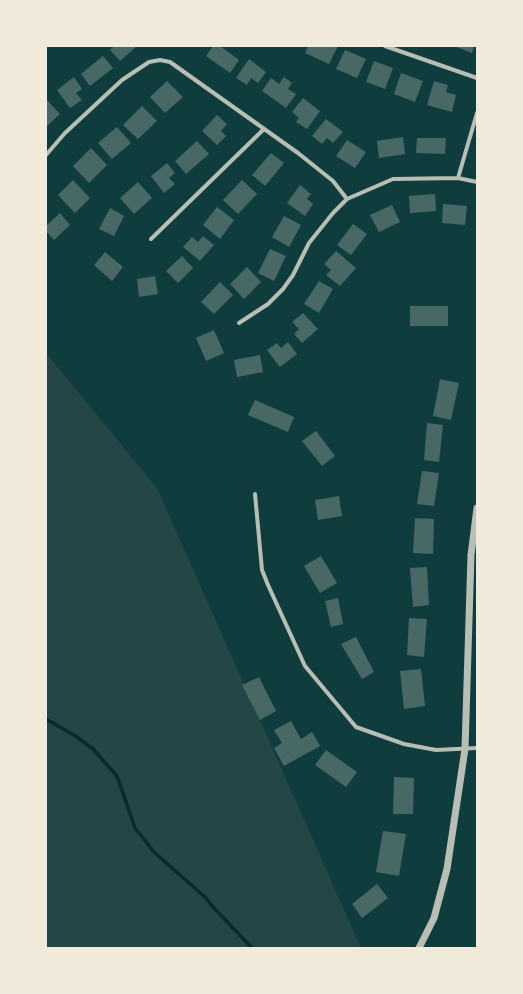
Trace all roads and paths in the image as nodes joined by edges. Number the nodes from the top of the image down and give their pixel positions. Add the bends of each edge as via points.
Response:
1 (385, 46) edge
2 (477, 78) edge
3 (477, 113) edge
4 (264, 129) junction
5 (46, 155) edge
6 (458, 178) junction
7 (477, 182) edge
8 (347, 199) junction
9 (151, 239) dead end
10 (239, 323) dead end
11 (255, 494) dead end
12 (477, 508) edge
13 (477, 748) edge
14 (465, 749) junction
15 (419, 948) edge

1 - 2 street
3 - 6 street
4 - 5 street via 170,62 160,60 149,62 122,80 65,133
4 - 8 street via 333,181
4 - 9 street
6 - 7 street
6 - 8 street via 393,179
8 - 10 street via 309,243 283,289 268,304
11 - 14 street via 262,570 310,672 356,726 404,744 436,750
12 - 14 street via 471,555
13 - 14 street
14 - 15 street via 447,869 434,918

